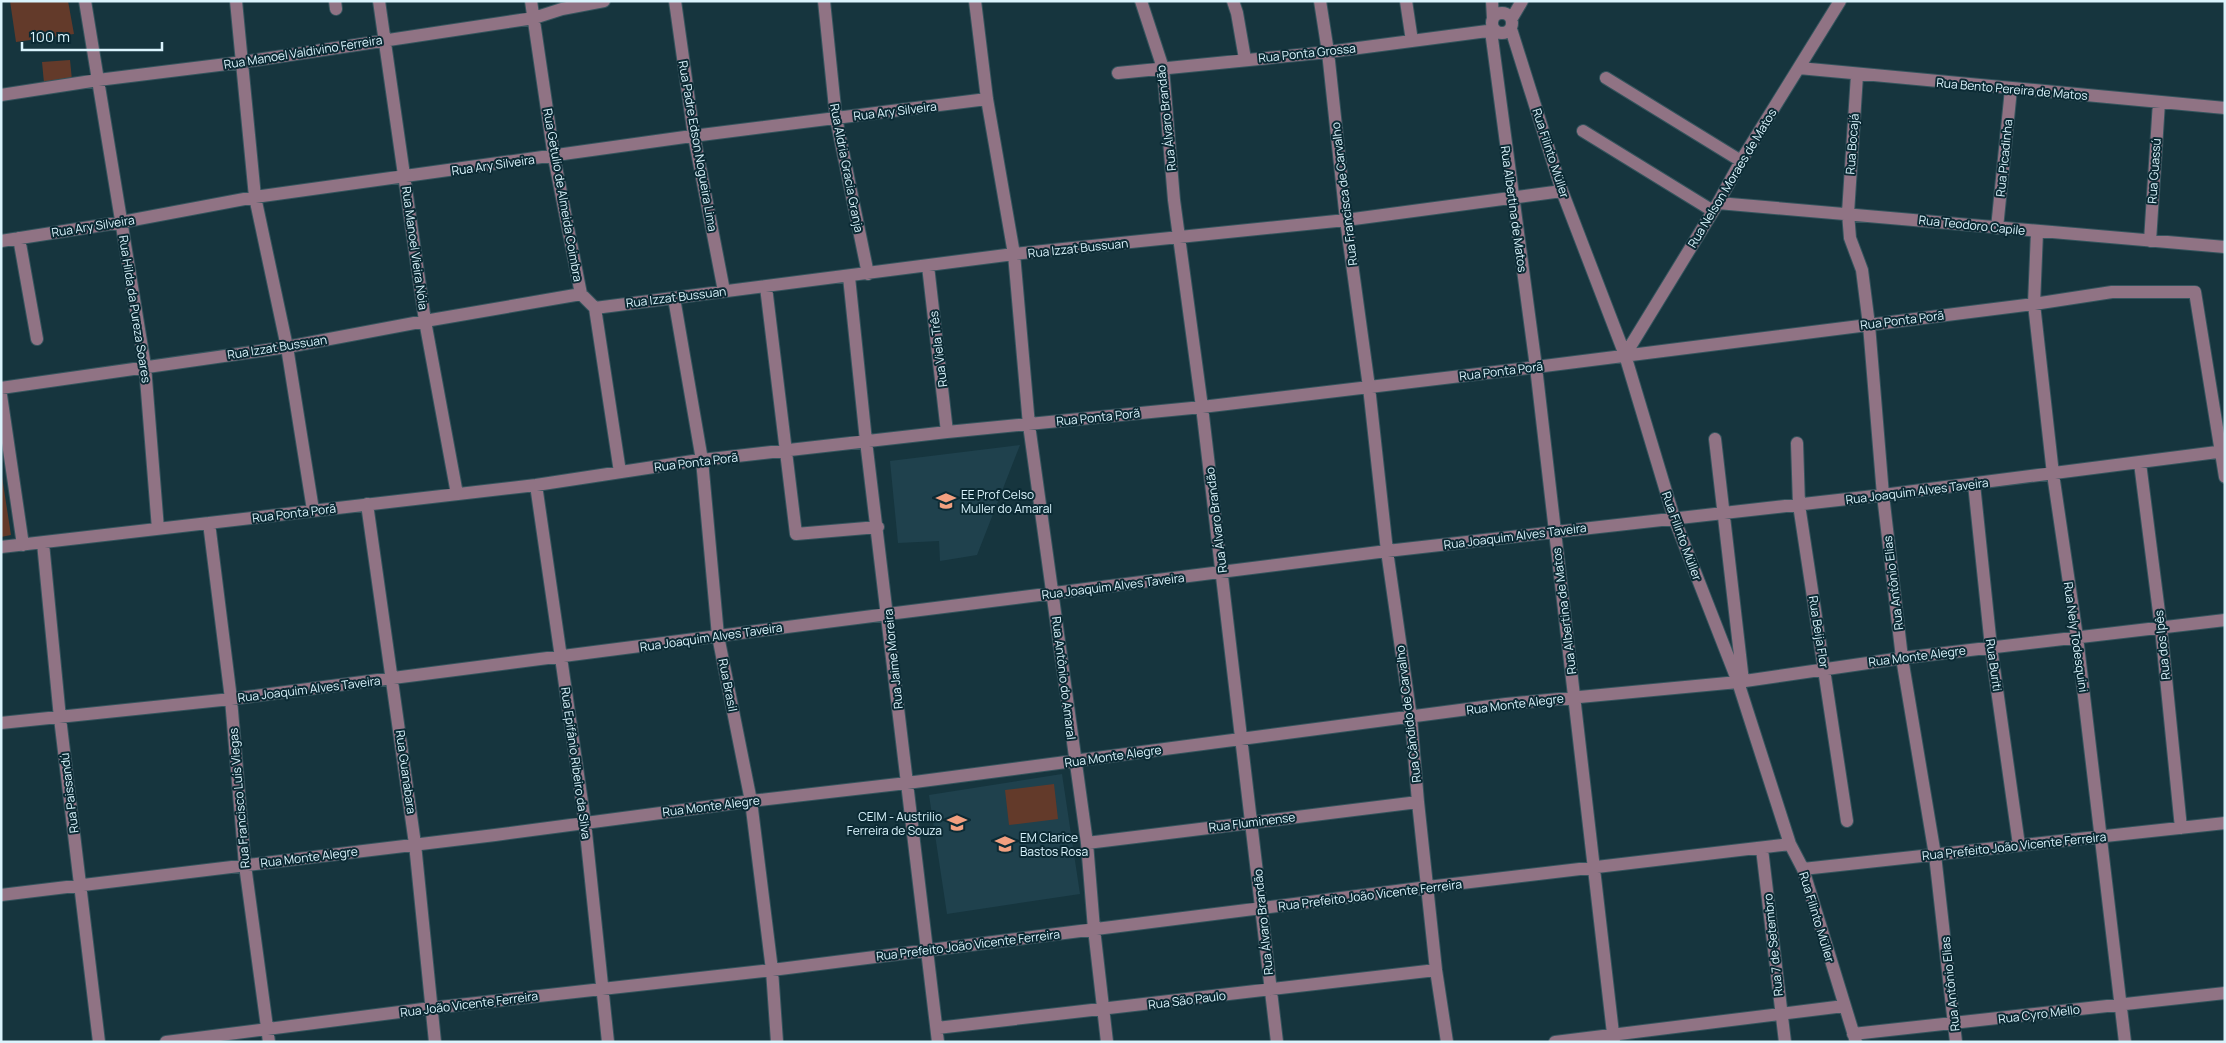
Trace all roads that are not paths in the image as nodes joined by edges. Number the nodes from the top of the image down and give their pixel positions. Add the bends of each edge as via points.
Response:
1 (85, 1) edge
2 (236, 1) edge
3 (379, 1) edge
4 (531, 1) edge
5 (604, 1) edge
6 (675, 1) edge
7 (824, 1) edge
8 (975, 1) edge
9 (1141, 1) edge
10 (1233, 1) edge
11 (1320, 1) edge
12 (1406, 1) edge
13 (1492, 1) edge
14 (1508, 1) edge
15 (1522, 1) edge
16 (1837, 2) edge
17 (534, 18) junction
18 (1511, 21) junction
19 (1493, 27) junction
20 (384, 40) junction
21 (1412, 41) junction
22 (1328, 52) junction
23 (1245, 60) junction
24 (243, 62) junction
25 (1163, 68) junction
26 (1799, 68) junction
27 (1118, 73) dead end
28 (1857, 74) junction
29 (1606, 78) dead end
30 (98, 80) junction
31 (2011, 89) junction
32 (1, 95) edge
33 (987, 100) junction
34 (2159, 102) junction
35 (2225, 108) edge
36 (836, 118) junction
37 (1583, 131) dead end
38 (694, 136) junction
39 (554, 157) junction
40 (1741, 161) junction
41 (405, 177) junction
42 (1562, 191) junction
43 (255, 197) junction
44 (1513, 199) junction
45 (1715, 207) junction
46 (1848, 213) junction
47 (1346, 220) junction
48 (122, 222) junction
49 (1997, 228) junction
50 (2038, 232) junction
51 (19, 238) junction
52 (1179, 238) junction
53 (1, 241) edge
54 (2150, 241) junction
55 (2225, 247) edge
56 (1014, 254) junction
57 (928, 266) junction
58 (868, 274) junction
59 (849, 277) junction
60 (766, 287) junction
61 (724, 291) junction
62 (580, 294) junction
63 (674, 298) junction
64 (2034, 304) junction
65 (595, 308) junction
66 (425, 321) junction
67 (1869, 325) junction
68 (37, 339) dead end
69 (287, 347) junction
70 (1625, 355) junction
71 (145, 366) junction
72 (1536, 367) junction
73 (1369, 387) junction
74 (1, 388) edge
75 (1, 395) edge
76 (1202, 407) junction
77 (1029, 425) junction
78 (948, 432) junction
79 (1715, 439) dead end
80 (866, 442) junction
81 (1797, 443) dead end
82 (786, 451) junction
83 (2223, 452) edge
84 (702, 460) junction
85 (2140, 463) junction
86 (620, 472) junction
87 (2053, 474) junction
88 (2225, 477) edge
89 (536, 484) junction
90 (1974, 484) junction
91 (457, 494) junction
92 (1883, 495) junction
93 (367, 504) junction
94 (1799, 505) junction
95 (313, 510) junction
96 (1722, 513) junction
97 (1674, 518) junction
98 (208, 523) junction
99 (878, 526) junction
100 (158, 529) junction
101 (1554, 531) junction
102 (43, 543) junction
103 (24, 544) junction
104 (1, 547) edge
105 (1387, 552) junction
106 (1222, 573) junction
107 (1053, 594) junction
108 (888, 614) junction
109 (2225, 620) edge
110 (2161, 628) junction
111 (718, 636) junction
112 (2077, 637) junction
113 (1991, 647) junction
114 (560, 657) junction
115 (1902, 658) junction
116 (1825, 668) junction
117 (393, 678) junction
118 (1741, 681) junction
119 (1574, 697) junction
120 (231, 699) junction
121 (60, 718) junction
122 (1412, 718) junction
123 (1, 723) edge
124 (1241, 739) junction
125 (1075, 761) junction
126 (906, 783) junction
127 (751, 801) junction
128 (1418, 802) junction
129 (1847, 820) dead end
130 (1250, 822) junction
131 (2225, 822) edge
132 (585, 823) junction
133 (2181, 828) junction
134 (2101, 836) junction
135 (415, 844) junction
136 (1087, 844) junction
137 (1790, 844) junction
138 (2019, 845) junction
139 (1762, 849) junction
140 (1935, 855) junction
141 (245, 865) junction
142 (1595, 868) junction
143 (1803, 869) junction
144 (80, 887) junction
145 (1428, 887) junction
146 (1, 896) edge
147 (1263, 908) junction
148 (1094, 929) junction
149 (927, 949) junction
150 (772, 970) junction
151 (1436, 970) junction
152 (601, 990) junction
153 (1270, 990) junction
154 (2225, 993) edge
155 (2121, 1004) junction
156 (1844, 1006) junction
157 (431, 1008) junction
158 (1103, 1010) junction
159 (1781, 1015) junction
160 (1954, 1024) junction
161 (937, 1028) junction
162 (269, 1036) edge
163 (1614, 1038) edge
164 (1855, 1038) edge
165 (99, 1042) edge
166 (166, 1042) edge
167 (435, 1042) edge
168 (608, 1042) edge
169 (777, 1042) edge
170 (938, 1042) edge
171 (1107, 1042) edge
172 (1277, 1042) edge
173 (1447, 1042) edge
174 (1555, 1042) edge
175 (1785, 1042) edge
176 (1956, 1042) edge
177 (2125, 1042) edge

1 - 30 street, Rua Hilda da Pureza Soares
2 - 24 street
3 - 20 street, Rua Manoel Vieira Nóia
4 - 17 street, Rua Getulio de Almeida Coimbra
5 - 17 street, Rua Manoel Valdivino Ferreira
6 - 38 street, Rua Padre Edson Nogueira Lima
7 - 36 street, Rua Aldria Gracia Granja
8 - 33 street, Rua Antônio do Amaral
9 - 25 street, Rua Álvaro Brandão
10 - 23 street
11 - 22 street, Rua Francisca de Carvalho
12 - 21 street
13 - 19 street, Rua Albertina de Matos
14 - 18 street, Rua Filinto Müller
15 - 18 street
16 - 26 street, Rua Nelson Moraes de Matos
17 - 20 street, Rua Manoel Valdivino Ferreira
17 - 39 street, Rua Getulio de Almeida Coimbra
18 - 19 street, Rua Ponta Grossa via 1502,34
18 - 19 street, Rua Ponta Grossa via 1502,12
18 - 42 street, Rua Filinto Müller
19 - 21 street, Rua Ponta Grossa
19 - 44 street, Rua Albertina de Matos
20 - 24 street, Rua Manoel Valdivino Ferreira
20 - 41 street, Rua Manoel Vieira Nóia
21 - 22 street, Rua Ponta Grossa
22 - 23 street, Rua Ponta Grossa
22 - 47 street, Rua Francisca de Carvalho
23 - 25 street, Rua Ponta Grossa
24 - 30 street, Rua Manoel Valdivino Ferreira
24 - 43 street
25 - 27 street, Rua Ponta Grossa
25 - 52 street, Rua Álvaro Brandão
26 - 28 street, Rua Bento Pereira de Matos
26 - 40 street, Rua Nelson Moraes de Matos
28 - 31 street, Rua Bento Pereira de Matos
28 - 46 street, Rua Bocajá
29 - 40 street
30 - 32 street, Rua Manoel Valdivino Ferreira
30 - 48 street, Rua Hilda da Pureza Soares
31 - 34 street, Rua Bento Pereira de Matos
31 - 49 street, Rua Picadinha
33 - 36 street, Rua Ary Silveira
33 - 56 street, Rua Antônio do Amaral
34 - 35 street, Rua Bento Pereira de Matos
34 - 54 street, Rua Guassú
36 - 38 street, Rua Ary Silveira
36 - 58 street, Rua Aldria Gracia Granja
37 - 45 street
38 - 39 street, Rua Ary Silveira
38 - 61 street, Rua Padre Edson Nogueira Lima
39 - 41 street, Rua Ary Silveira
39 - 62 street, Rua Getulio de Almeida Coimbra
40 - 45 street, Rua Nelson Moraes de Matos
41 - 43 street, Rua Ary Silveira
41 - 66 street, Rua Manoel Vieira Nóia
42 - 44 street, Rua Izzat Bussuan
42 - 70 street, Rua Filinto Müller
43 - 48 street, Rua Ary Silveira
43 - 69 street
44 - 47 street, Rua Izzat Bussuan
44 - 72 street, Rua Albertina de Matos
45 - 46 street, Rua Teodoro Capile
45 - 70 street, Rua Nelson Moraes de Matos
46 - 49 street, Rua Teodoro Capile
46 - 67 street, Rua Antônio Elias via 1850,238 1862,270
47 - 52 street, Rua Izzat Bussuan
47 - 73 street, Rua Francisca de Carvalho
48 - 51 street, Rua Ary Silveira
48 - 71 street, Rua Hilda da Pureza Soares
49 - 50 street, Rua Teodoro Capile
50 - 54 street, Rua Teodoro Capile
50 - 64 street, Rua Nely Todesquini
51 - 53 street, Rua Ary Silveira
51 - 68 street
52 - 56 street, Rua Izzat Bussuan
52 - 76 street, Rua Álvaro Brandão
54 - 55 street, Rua Teodoro Capile
56 - 57 street, Rua Izzat Bussuan
56 - 77 street, Rua Antônio do Amaral
57 - 58 street, Rua Izzat Bussuan
57 - 78 street, Rua Viela Três
58 - 59 street, Rua Izzat Bussuan
59 - 60 street, Rua Izzat Bussuan
59 - 80 street, Rua Jaime Moreira
60 - 61 street, Rua Izzat Bussuan
60 - 82 street
61 - 63 street, Rua Izzat Bussuan
62 - 65 street, Rua Getulio de Almeida Coimbra
62 - 66 street, Rua Izzat Bussuan
63 - 65 street, Rua Izzat Bussuan
63 - 84 street, Rua Brasil
64 - 67 street, Rua Ponta Porã
64 - 83 street, Rua Ponta Porã via 2112,292 2195,292
64 - 87 street, Rua Nely Todesquini
65 - 86 street
66 - 69 street, Rua Izzat Bussuan
66 - 91 street, Rua Manoel Vieira Nóia
67 - 70 street, Rua Ponta Porã
67 - 92 street, Rua Antônio Elias
69 - 71 street, Rua Izzat Bussuan
69 - 95 street
70 - 72 street, Rua Ponta Porã
70 - 97 street, Rua Filinto Müller
71 - 74 street, Rua Izzat Bussuan
71 - 100 street, Rua Hilda da Pureza Soares
72 - 73 street, Rua Ponta Porã
72 - 101 street, Rua Albertina de Matos
73 - 76 street, Rua Ponta Porã
73 - 105 street, Rua Cândido de Carvalho
75 - 103 street
76 - 77 street, Rua Ponta Porã
76 - 106 street, Rua Álvaro Brandão
77 - 78 street, Rua Ponta Porã
77 - 107 street, Rua Antônio do Amaral
78 - 80 street, Rua Ponta Porã
79 - 96 street
80 - 82 street, Rua Ponta Porã
80 - 99 street, Rua Jaime Moreira
81 - 94 street, Rua Beija Flor
82 - 84 street, Rua Ponta Porã
82 - 99 street via 796,534
83 - 85 street, Rua Joaquim Alves Taveira
83 - 88 street
84 - 86 street, Rua Ponta Porã
84 - 111 street, Rua Brasil
85 - 87 street, Rua Joaquim Alves Taveira
85 - 110 street, Rua dos Ipês
86 - 89 street, Rua Ponta Porã
87 - 90 street, Rua Joaquim Alves Taveira
87 - 112 street, Rua Nely Todesquini
89 - 91 street, Rua Ponta Porã
89 - 114 street, Rua Epifânio Ribeiro da Silva
90 - 92 street, Rua Joaquim Alves Taveira
90 - 113 street, Rua Buriti
91 - 93 street, Rua Ponta Porã
92 - 94 street, Rua Joaquim Alves Taveira
92 - 115 street, Rua Antônio Elias
93 - 95 street, Rua Ponta Porã
93 - 117 street, Rua Guanabara
94 - 96 street, Rua Joaquim Alves Taveira
94 - 116 street, Rua Beija Flor
95 - 98 street, Rua Ponta Porã
96 - 97 street, Rua Joaquim Alves Taveira
96 - 118 street
97 - 101 street, Rua Joaquim Alves Taveira
97 - 118 street, Rua Filinto Müller
98 - 100 street, Rua Ponta Porã
98 - 120 street, Rua Francisco Luís Viegas
99 - 108 street, Rua Jaime Moreira
100 - 102 street, Rua Ponta Porã
101 - 105 street, Rua Joaquim Alves Taveira
101 - 119 street, Rua Albertina de Matos
102 - 103 street, Rua Ponta Porã
102 - 121 street, Rua Paissandú
103 - 104 street, Rua Ponta Porã
105 - 106 street, Rua Joaquim Alves Taveira
105 - 122 street, Rua Cândido de Carvalho
106 - 107 street, Rua Joaquim Alves Taveira
106 - 124 street, Rua Álvaro Brandão
107 - 108 street, Rua Joaquim Alves Taveira
107 - 125 street, Rua Antônio do Amaral
108 - 111 street, Rua Joaquim Alves Taveira
108 - 126 street, Rua Jaime Moreira
109 - 110 street, Rua Monte Alegre
110 - 112 street, Rua Monte Alegre
110 - 133 street, Rua dos Ipês
111 - 114 street, Rua Joaquim Alves Taveira
111 - 127 street, Rua Brasil
112 - 113 street, Rua Monte Alegre
112 - 134 street, Rua Nely Todesquini
113 - 115 street, Rua Monte Alegre
113 - 138 street, Rua Buriti
114 - 117 street, Rua Joaquim Alves Taveira
114 - 132 street, Rua Epifânio Ribeiro da Silva
115 - 116 street, Rua Monte Alegre
115 - 140 street, Rua Antônio Elias
116 - 118 street, Rua Monte Alegre
116 - 129 street, Rua Beija Flor
117 - 120 street, Rua Joaquim Alves Taveira
117 - 135 street, Rua Guanabara
118 - 119 street, Rua Monte Alegre
118 - 137 street, Rua Filinto Müller
119 - 122 street, Rua Monte Alegre
119 - 142 street, Rua Albertina de Matos
120 - 121 street, Rua Joaquim Alves Taveira
120 - 141 street, Rua Francisco Luís Viegas
121 - 123 street, Rua Joaquim Alves Taveira
121 - 144 street, Rua Paissandú
122 - 124 street, Rua Monte Alegre
122 - 128 street, Rua Cândido de Carvalho
124 - 125 street, Rua Monte Alegre
124 - 130 street, Rua Álvaro Brandão
125 - 126 street, Rua Monte Alegre
125 - 136 street, Rua Antônio do Amaral
126 - 127 street, Rua Monte Alegre
126 - 149 street, Rua Jaime Moreira
127 - 132 street, Rua Monte Alegre
127 - 150 street, Rua Brasil
128 - 130 street, Rua Fluminense
128 - 145 street, Rua Cândido de Carvalho
130 - 136 street, Rua Fluminense
130 - 147 street, Rua Álvaro Brandão
131 - 133 street, Rua Prefeito João Vicente Ferreira
132 - 135 street, Rua Monte Alegre
132 - 152 street, Rua Epifânio Ribeiro da Silva
133 - 134 street, Rua Prefeito João Vicente Ferreira
134 - 138 street, Rua Prefeito João Vicente Ferreira
134 - 155 street, Rua Nely Todesquini
135 - 141 street, Rua Monte Alegre
135 - 157 street, Rua Guanabara
136 - 148 street, Rua Antônio do Amaral
137 - 139 street, Rua Prefeito João Vicente Ferreira
137 - 143 street, Rua Filinto Müller
138 - 140 street, Rua Prefeito João Vicente Ferreira
139 - 142 street, Rua Prefeito João Vicente Ferreira
139 - 159 street, Rua 7 de Setembro
140 - 143 street, Rua Prefeito João Vicente Ferreira
140 - 160 street, Rua Antônio Elias
141 - 144 street, Rua Monte Alegre
141 - 162 street, Rua Francisco Luís Viegas
142 - 145 street, Rua Prefeito João Vicente Ferreira
142 - 163 street, Rua Albertina de Matos
143 - 156 street, Rua Filinto Müller
144 - 146 street, Rua Monte Alegre
144 - 165 street, Rua Paissandú
145 - 147 street, Rua Prefeito João Vicente Ferreira
145 - 151 street, Rua Cândido de Carvalho
147 - 148 street, Rua Prefeito João Vicente Ferreira
147 - 153 street, Rua Álvaro Brandão
148 - 149 street, Rua Prefeito João Vicente Ferreira
148 - 158 street, Rua Antônio do Amaral
149 - 150 street, Rua Prefeito João Vicente Ferreira
149 - 161 street, Rua Jaime Moreira
150 - 152 street, Rua João Vicente Ferreira
150 - 169 street, Rua Brasil
151 - 153 street, Rua São Paulo
151 - 173 street, Rua Cândido de Carvalho
152 - 157 street, Rua João Vicente Ferreira
152 - 168 street, Rua Epifânio Ribeiro da Silva
153 - 158 street, Rua São Paulo
153 - 172 street, Rua Álvaro Brandão
154 - 155 street, Rua Cyro Mello
155 - 160 street, Rua Cyro Mello
155 - 177 street, Rua Nely Todesquini
156 - 159 street
156 - 164 street, Rua Filinto Müller
157 - 162 street, Rua João Vicente Ferreira
157 - 167 street, Rua Guanabara
158 - 161 street, Rua São Paulo
158 - 171 street, Rua Antônio do Amaral
159 - 163 street
159 - 175 street, Rua 7 de Setembro
160 - 164 street, Rua Cyro Mello
160 - 176 street, Rua Antônio Elias
161 - 170 street, Rua Jaime Moreira
162 - 166 street, Rua João Vicente Ferreira
163 - 174 street

